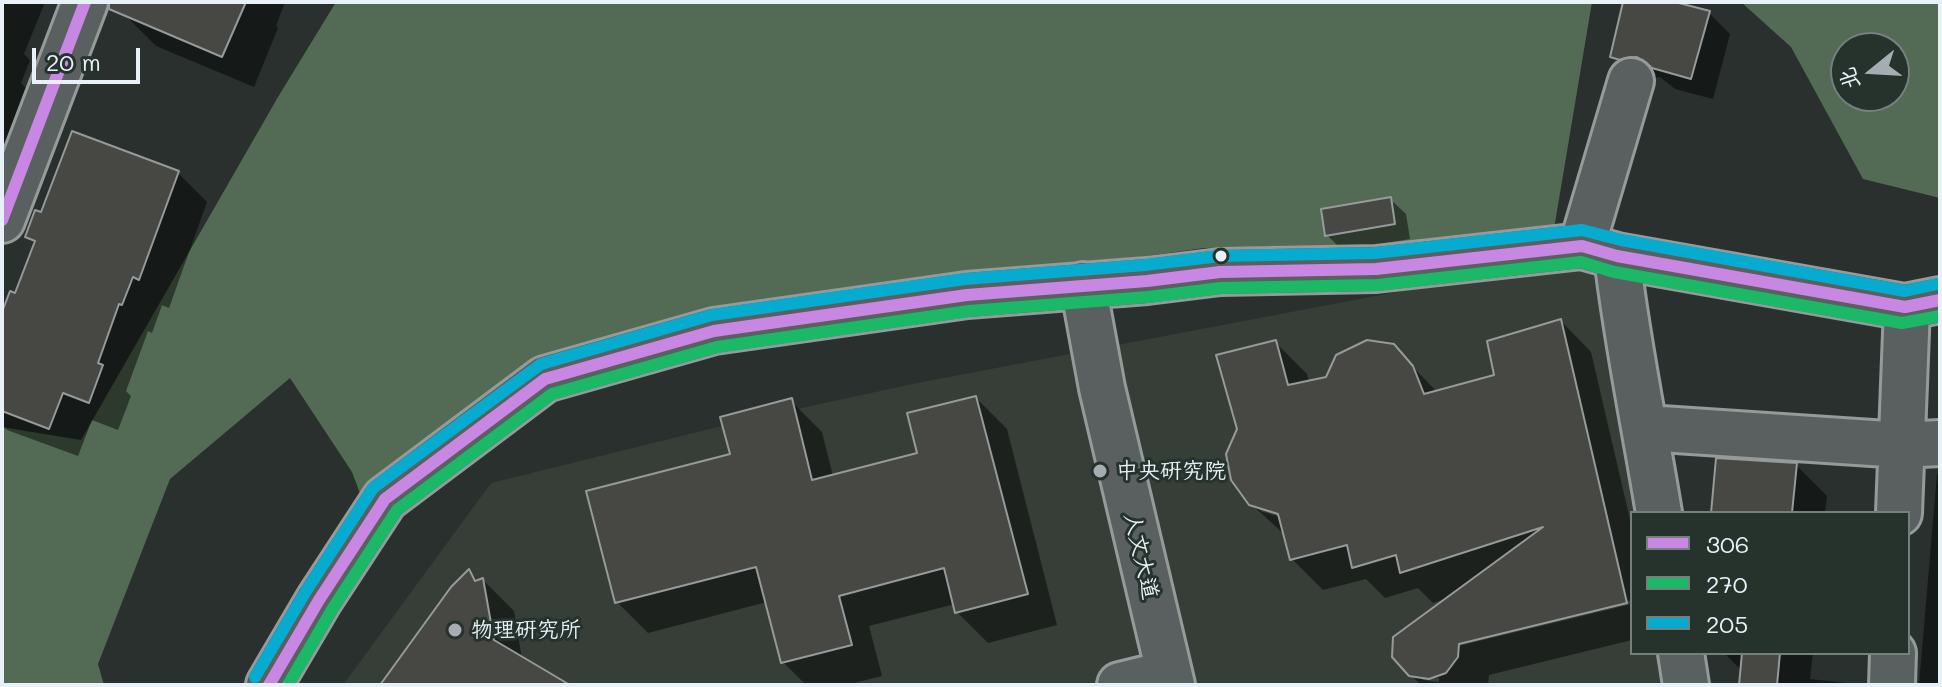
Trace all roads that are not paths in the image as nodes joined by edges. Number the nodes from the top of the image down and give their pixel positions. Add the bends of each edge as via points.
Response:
1 (85, 2) edge
2 (1631, 81) dead end
3 (2, 220) edge
4 (1599, 251) junction
5 (1083, 285) junction
6 (1923, 303) edge
7 (1646, 428) junction
8 (1921, 444) edge
9 (1659, 511) edge
10 (1900, 511) edge
11 (1681, 655) edge
12 (1893, 655) edge
13 (1171, 679) edge
14 (269, 685) edge
15 (1120, 685) edge
16 (1686, 685) edge
17 (1892, 685) edge

1 - 3 street
2 - 4 street
4 - 5 street
4 - 6 street
4 - 7 street
5 - 13 street, 人文大道
5 - 14 street via 967,295 714,331 545,379 385,499
6 - 8 street
7 - 8 street
7 - 9 street
8 - 10 street
11 - 16 street
12 - 17 street
13 - 15 street

